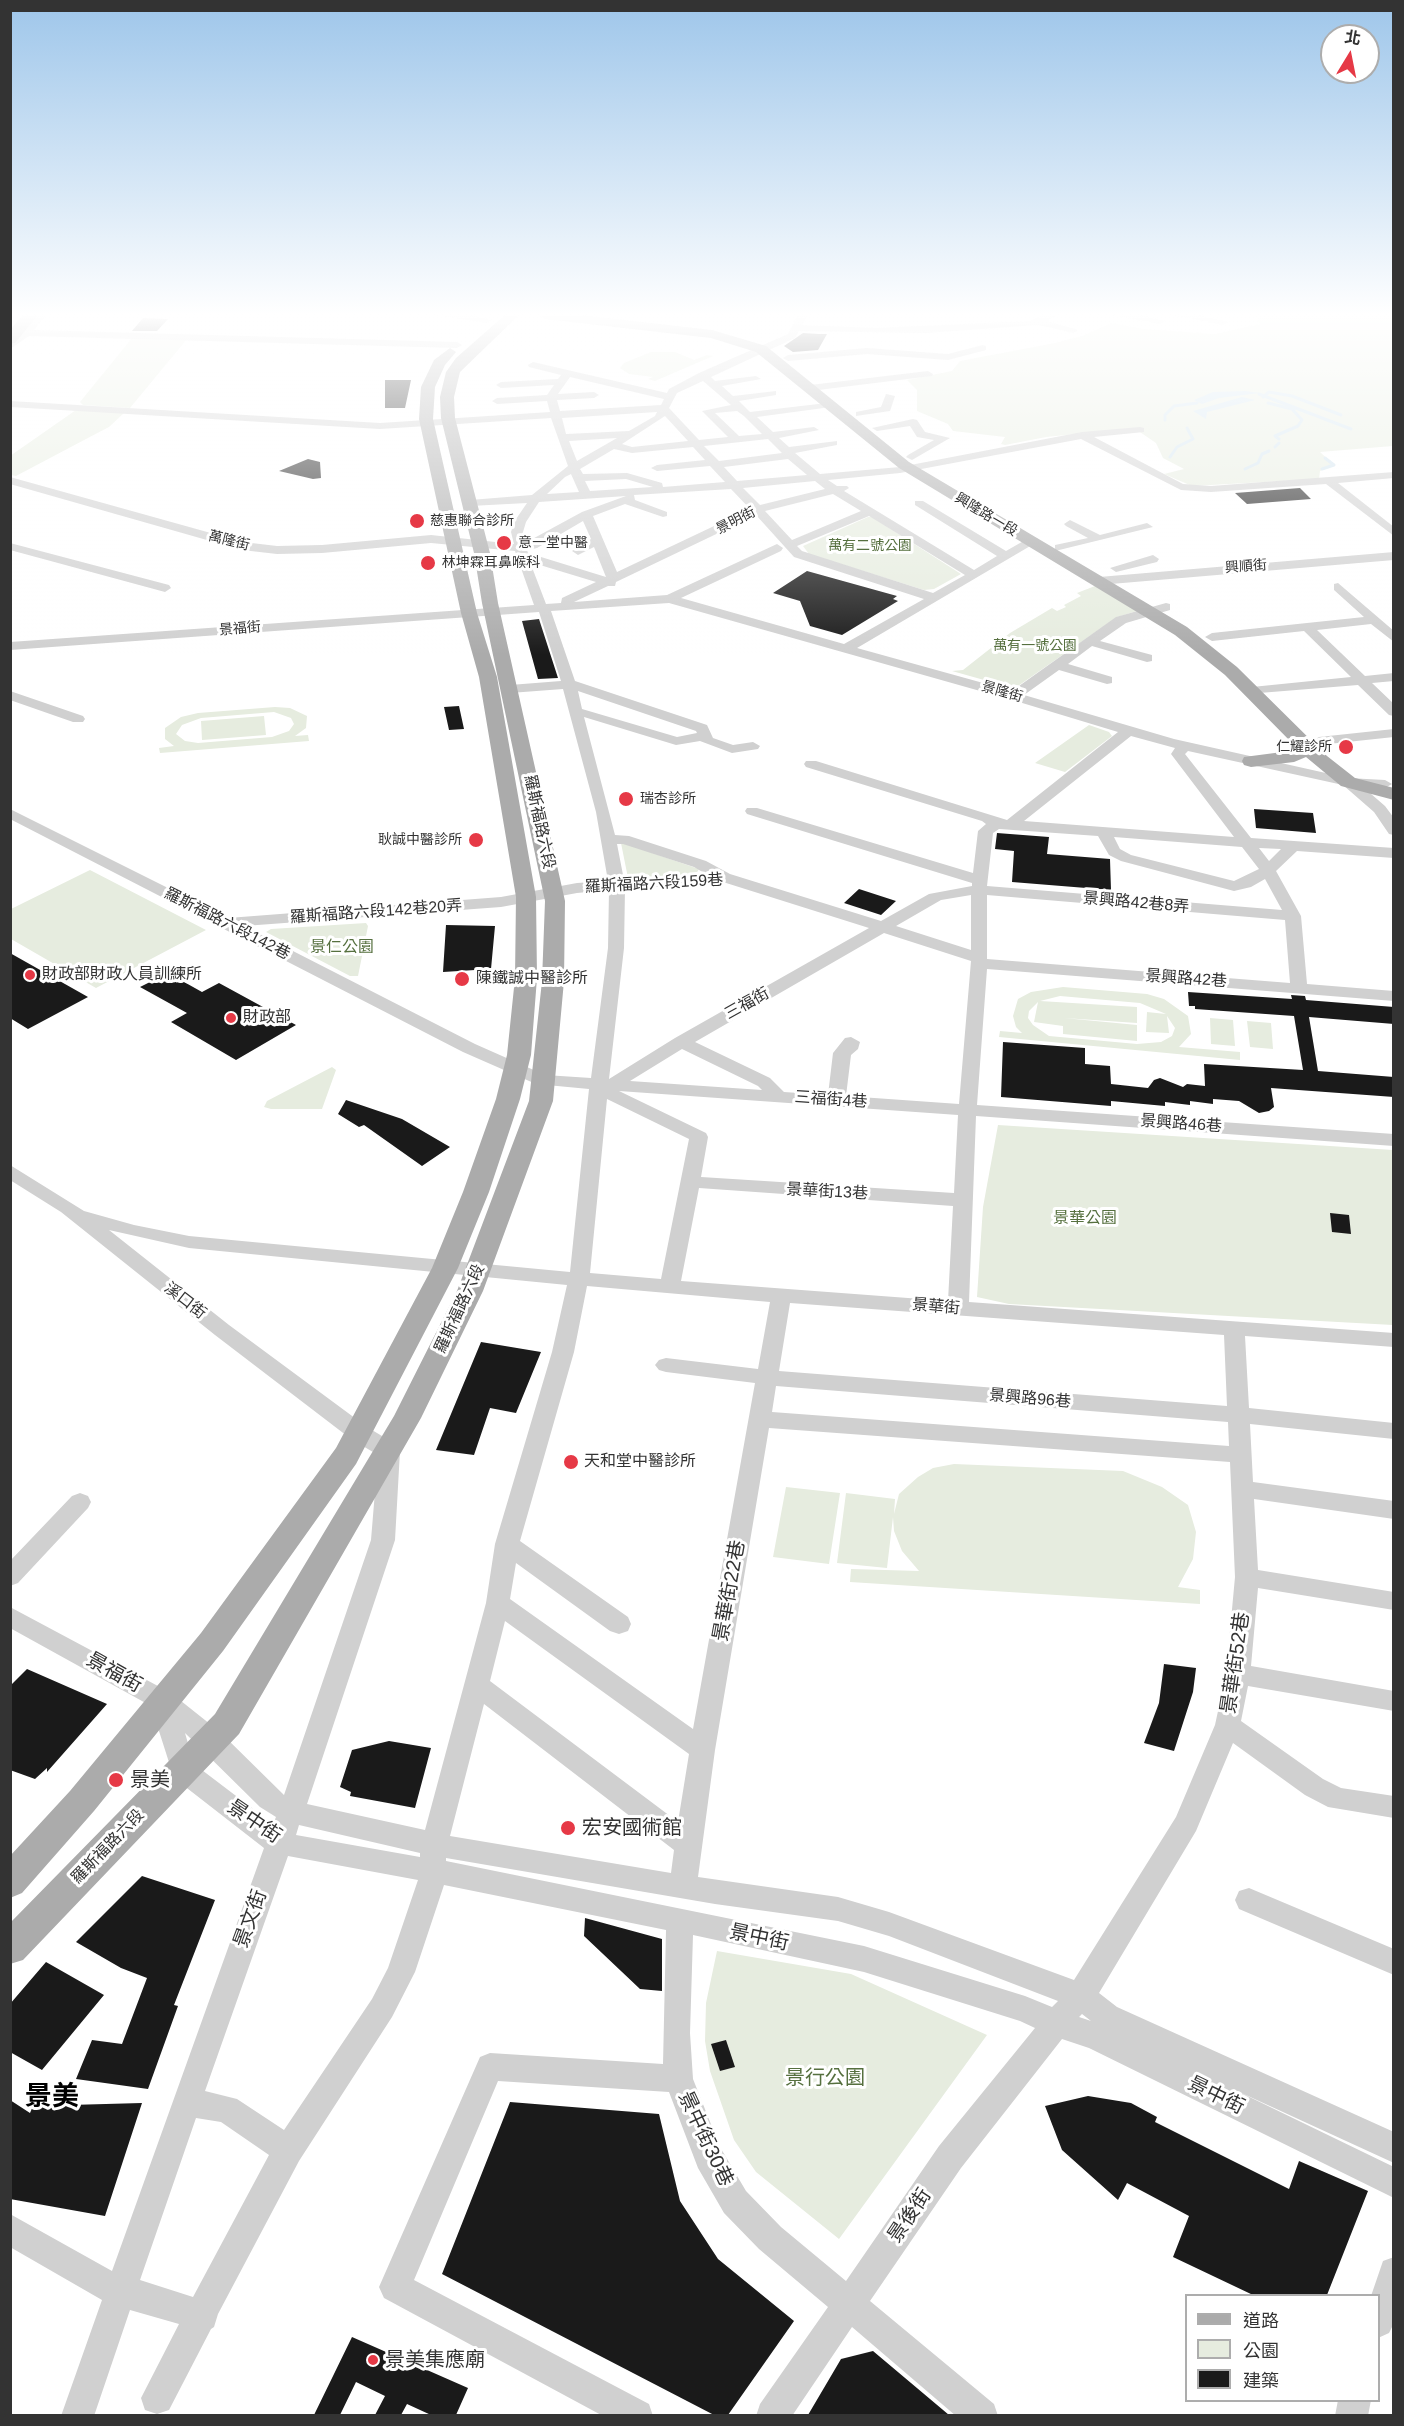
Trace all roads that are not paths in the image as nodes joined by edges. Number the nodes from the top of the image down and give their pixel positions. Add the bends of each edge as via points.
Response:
1 (428, 428) edge
2 (451, 428) edge
3 (559, 428) edge
4 (642, 428) edge
5 (683, 428) edge
6 (739, 428) edge
7 (755, 428) edge
8 (865, 428) edge
9 (877, 428) edge
10 (917, 428) edge
11 (814, 430) dead end
12 (1140, 430) dead end
13 (633, 434) junction
14 (771, 435) junction
15 (1082, 435) junction
16 (562, 438) junction
17 (736, 439) junction
18 (698, 443) junction
19 (833, 443) dead end
20 (612, 445) junction
21 (788, 453) junction
22 (715, 464) junction
23 (915, 464) junction
24 (575, 465) junction
25 (657, 468) dead end
26 (867, 473) junction
27 (1394, 476) edge
28 (816, 477) junction
29 (579, 478) junction
30 (12, 480) edge
31 (1328, 480) junction
32 (735, 485) junction
33 (669, 488) junction
34 (653, 489) junction
35 (836, 491) junction
36 (585, 495) junction
37 (536, 498) junction
38 (624, 500) junction
39 (470, 503) junction
40 (919, 503) dead end
41 (757, 510) junction
42 (870, 512) junction
43 (586, 514) junction
44 (663, 514) dead end
45 (1394, 514) edge
46 (1371, 516) junction
47 (1070, 524) dead end
48 (1146, 527) dead end
49 (1394, 533) edge
50 (1098, 538) junction
51 (453, 542) junction
52 (1031, 542) junction
53 (597, 544) junction
54 (480, 545) junction
55 (10, 546) edge
56 (784, 547) junction
57 (1059, 548) junction
58 (578, 550) dead end
59 (521, 552) junction
60 (1005, 556) junction
61 (1394, 556) edge
62 (1153, 559) dead end
63 (972, 574) junction
64 (1105, 577) junction
65 (610, 580) junction
66 (1338, 587) dead end
67 (165, 588) dead end
68 (931, 597) junction
69 (663, 599) junction
70 (560, 605) junction
71 (543, 607) junction
72 (1158, 609) junction
73 (492, 611) junction
74 (469, 613) junction
75 (1374, 620) junction
76 (1306, 627) junction
77 (1212, 637) junction
78 (1394, 638) edge
79 (1091, 642) junction
80 (10, 646) edge
81 (846, 648) junction
82 (1147, 658) dead end
83 (1057, 665) junction
84 (1394, 677) edge
85 (1107, 680) dead end
86 (1361, 681) junction
87 (569, 684) junction
88 (510, 689) junction
89 (1260, 690) junction
90 (10, 695) edge
91 (1014, 696) junction
92 (1394, 712) edge
93 (576, 714) junction
94 (78, 719) dead end
95 (1128, 731) junction
96 (1394, 733) edge
97 (705, 736) junction
98 (1312, 741) junction
99 (753, 746) dead end
100 (1184, 746) junction
101 (1251, 761) junction
102 (811, 764) dead end
103 (1375, 785) edge
104 (1394, 804) edge
105 (752, 811) dead end
106 (10, 813) edge
107 (1003, 825) junction
108 (1394, 831) edge
109 (1104, 832) junction
110 (610, 840) junction
111 (1248, 843) junction
112 (1293, 846) junction
113 (1394, 853) edge
114 (1268, 870) junction
115 (724, 877) junction
116 (617, 885) junction
117 (980, 885) junction
118 (553, 892) junction
119 (526, 897) junction
120 (1293, 916) junction
121 (226, 924) junction
122 (884, 927) junction
123 (979, 960) junction
124 (1299, 988) junction
125 (1394, 996) edge
126 (681, 1042) junction
127 (851, 1042) dead end
128 (515, 1070) junction
129 (542, 1080) junction
130 (603, 1086) junction
131 (778, 1096) junction
132 (836, 1100) junction
133 (969, 1110) junction
134 (1394, 1140) edge
135 (10, 1171) edge
136 (692, 1182) junction
137 (962, 1200) junction
138 (68, 1208) junction
139 (445, 1268) junction
140 (478, 1271) junction
141 (578, 1280) junction
142 (670, 1286) junction
143 (781, 1296) junction
144 (958, 1309) junction
145 (1234, 1329) junction
146 (1394, 1340) edge
147 (666, 1365) dead end
148 (767, 1377) junction
149 (1238, 1415) junction
150 (760, 1419) junction
151 (1394, 1431) edge
152 (359, 1433) junction
153 (389, 1451) junction
154 (1240, 1455) junction
155 (1242, 1489) junction
156 (80, 1502) dead end
157 (1394, 1510) edge
158 (507, 1544) junction
159 (10, 1577) edge
160 (1247, 1577) junction
161 (1394, 1601) edge
162 (498, 1603) junction
163 (10, 1616) edge
164 (619, 1624) dead end
165 (1238, 1674) junction
166 (476, 1684) junction
167 (162, 1700) junction
168 (1394, 1701) edge
169 (1228, 1725) junction
170 (212, 1740) junction
171 (702, 1750) junction
172 (183, 1770) junction
173 (1394, 1808) edge
174 (290, 1812) junction
175 (278, 1843) junction
176 (688, 1845) junction
177 (433, 1859) junction
178 (10, 1882) edge
179 (685, 1887) junction
180 (1249, 1900) dead end
181 (680, 1922) junction
182 (10, 1947) edge
183 (1394, 1962) edge
184 (1078, 1995) junction
185 (1058, 2024) junction
186 (678, 2079) junction
187 (188, 2102) junction
188 (1394, 2148) edge
189 (288, 2150) junction
190 (1394, 2183) edge
191 (10, 2229) edge
192 (1394, 2271) edge
193 (120, 2293) junction
194 (850, 2305) junction
195 (203, 2316) junction
196 (1380, 2316) edge
197 (157, 2398) dead end
198 (77, 2415) edge
199 (637, 2415) edge
200 (772, 2415) edge
201 (982, 2415) edge

1 - 51 main road, 羅斯福路六段
2 - 39 main road, 羅斯福路六段
3 - 16 street
4 - 13 street
5 - 18 street
6 - 17 street
7 - 14 street
8 - 23 main road, 興隆路一段
9 - 23 main road, 興隆路一段
10 - 23 street via 921,435 946,437
11 - 14 street
12 - 15 street, 景明街
13 - 16 street
13 - 20 street
14 - 17 street
14 - 21 street
15 - 23 street, 景明街
15 - 31 street via 1181,488
16 - 24 street
17 - 18 street
18 - 20 street via 633,450
18 - 22 street
19 - 21 street
20 - 24 street
21 - 22 street
21 - 28 street
22 - 25 street
22 - 32 street
23 - 26 street, 景明街
23 - 52 main road, 興隆路一段
23 - 57 main road, 興隆路一段
24 - 29 street
24 - 37 street
26 - 28 street, 景明街
26 - 35 street, 景明街 via 862,480
27 - 31 street
28 - 32 street, 景明街
28 - 35 street
29 - 33 street via 621,473
29 - 36 street
30 - 51 street, 萬隆街 via 242,546 311,549 431,539
31 - 46 street
32 - 33 street, 景明街
32 - 41 street
33 - 34 street, 景明街
34 - 36 street, 景明街
34 - 38 street
35 - 41 street, 景明街
35 - 42 street
36 - 37 street, 景明街
37 - 39 street, 景明街
37 - 59 street via 520,522
38 - 43 street
38 - 44 street
39 - 54 main road, 羅斯福路六段
40 - 60 street
41 - 56 street
41 - 65 street, 景明街
42 - 56 street
42 - 63 street
43 - 53 street
43 - 59 street
45 - 46 street
46 - 49 street
47 - 50 street
48 - 50 street
50 - 57 street
51 - 54 street, 景隆街
51 - 74 main road, 羅斯福路六段
52 - 60 street
52 - 64 main road, 興隆路一段
53 - 58 street
53 - 65 street
54 - 59 street, 景隆街
54 - 73 main road, 羅斯福路六段
55 - 67 street
56 - 68 street
56 - 69 street
57 - 64 main road, 興隆路一段
59 - 65 street, 景隆街
59 - 71 street
60 - 63 street
61 - 64 street, 興順街
62 - 64 street
63 - 68 street
64 - 72 main road, 興隆路一段
65 - 69 street, 景隆街
65 - 70 street, 景明街
66 - 75 street
68 - 81 street
69 - 70 street, 景隆街
69 - 81 street, 景隆街
70 - 71 street, 景隆街
71 - 73 street, 景隆街
71 - 87 street
72 - 77 main road, 興隆路一段
72 - 79 street via 1121,620
72 - 89 main road, 興隆路一段
73 - 74 street, 景隆街
73 - 88 main road, 羅斯福路六段
74 - 80 street, 景福街
74 - 119 main road, 羅斯福路六段 via 488,677
75 - 76 street
75 - 78 street
76 - 77 street
76 - 86 street
77 - 89 main road, 興隆路一段
79 - 82 street
79 - 83 street
81 - 91 street, 景隆街
83 - 85 street
83 - 91 street
84 - 86 street
86 - 89 street
86 - 92 street
87 - 88 street
87 - 93 street
87 - 97 street via 702,728
88 - 118 main road, 羅斯福路六段
89 - 98 main road, 興隆路一段
90 - 94 street
91 - 95 street, 景隆街
93 - 97 street via 586,713 676,741
93 - 110 street
95 - 100 street, 景隆街
95 - 107 street
96 - 98 street
97 - 99 street via 707,741 732,749
98 - 101 main road via 1294,756
98 - 103 main road, 興隆路一段 via 1320,760
100 - 101 street, 景隆街
100 - 111 street via 1178,754
101 - 103 street, 景隆街
102 - 107 street
103 - 104 street
103 - 108 street via 1380,809
105 - 117 street
106 - 121 street, 羅斯福路六段142巷
107 - 109 street
107 - 117 street via 986,831
109 - 111 street
109 - 114 street via 1114,852 1126,858 1222,885 1245,884
110 - 115 street via 624,839 700,864
110 - 116 street
111 - 112 street
111 - 114 street
112 - 113 street
112 - 114 street
114 - 120 street
115 - 116 street, 羅斯福路六段159巷
115 - 122 street, 羅斯福路六段159巷
116 - 118 street, 羅斯福路六段159巷
116 - 130 street via 616,948
117 - 120 street, 景興路42巷8弄
117 - 122 street, 三福街 via 935,897
117 - 123 street
118 - 119 street, 羅斯福路六段159巷
118 - 129 main road, 羅斯福路六段 via 553,981
119 - 121 street, 羅斯福路六段142巷20弄
119 - 128 main road, 羅斯福路六段 via 526,978
120 - 124 street
121 - 128 street, 羅斯福路六段142巷
122 - 123 street
122 - 126 street, 三福街
123 - 124 street, 景興路42巷
123 - 133 street
124 - 125 street, 景興路42巷
126 - 130 street, 三福街
126 - 131 street via 764,1082
127 - 132 street via 842,1053
128 - 129 street, 羅斯福路六段142巷
128 - 139 main road, 羅斯福路六段 via 505,1112
129 - 130 street, 三福街4巷
129 - 140 main road, 羅斯福路六段 via 541,1101
130 - 131 street, 三福街4巷
130 - 136 street via 699,1137
130 - 141 street
131 - 132 street, 三福街4巷
132 - 133 street, 三福街4巷
133 - 134 street, 景興路46巷
133 - 137 street
135 - 138 street, 溪口街
136 - 137 street, 景華街13巷
136 - 142 street
137 - 144 street
138 - 139 street, 景華街 via 106,1224 155,1236
138 - 152 street, 溪口街
139 - 140 street, 景華街
139 - 152 main road, 羅斯福路六段
140 - 141 street, 景華街
140 - 153 main road, 羅斯福路六段
141 - 142 street, 景華街
141 - 158 street via 563,1352
142 - 143 street, 景華街
143 - 144 street, 景華街
143 - 148 street, 景華街22巷
144 - 145 street, 景華街
145 - 146 street, 景華街
145 - 149 street, 景華街52巷
147 - 148 street, 景興路96巷
148 - 149 street, 景興路96巷
148 - 150 street, 景華街22巷
149 - 151 street, 景興路96巷
149 - 154 street, 景華街52巷
150 - 154 street
150 - 171 street, 景華街22巷
152 - 153 street
152 - 167 main road, 羅斯福路六段 via 212,1642
153 - 170 main road, 羅斯福路六段 via 227,1724
153 - 174 street, 景文街 via 383,1540
154 - 155 street, 景華街52巷
155 - 157 street
155 - 160 street, 景華街52巷
156 - 159 street
158 - 162 street
158 - 164 street
160 - 161 street
160 - 165 street, 景華街52巷
162 - 166 street
162 - 171 street
163 - 167 street, 景福街
165 - 168 street
165 - 169 street, 景華街52巷
166 - 176 street
166 - 177 street
167 - 170 street, 景福街
167 - 172 street
167 - 178 main road, 羅斯福路六段 via 82,1801
169 - 173 street via 1337,1799
169 - 184 street, 景華街52巷 via 1187,1822 1091,1981
170 - 172 main road, 羅斯福路六段
170 - 174 street, 景中街 via 269,1799
171 - 176 street, 景華街22巷
172 - 175 street, 景中街
172 - 182 main road, 羅斯福路六段
174 - 175 street, 景文街
174 - 177 street, 景中街
175 - 177 street, 景中街
175 - 187 street, 景文街
176 - 179 street, 景華街22巷
177 - 179 street, 景中街
177 - 181 street, 景中街 via 527,1888
177 - 189 street via 431,1883 401,1972 382,2008
179 - 184 street, 景中街 via 837,1909 889,1924
180 - 183 street
181 - 185 street, 景中街 via 864,1959 1025,2009
181 - 186 street, 景中街30巷
184 - 185 street, 景華街52巷
184 - 188 street, 景中街 via 1107,2016
185 - 190 street, 景中街 via 1095,2036
185 - 194 street, 景後街 via 950,2157
186 - 194 street, 景中街30巷 via 709,2157 735,2202 770,2238
186 - 199 street via 490,2067 395,2287
187 - 189 street via 227,2109
187 - 193 street, 景文街
189 - 195 street
191 - 193 street
192 - 196 street
193 - 195 street
193 - 198 street, 景文街
194 - 200 street, 景後街
194 - 201 street, 景中街30巷
195 - 197 street

